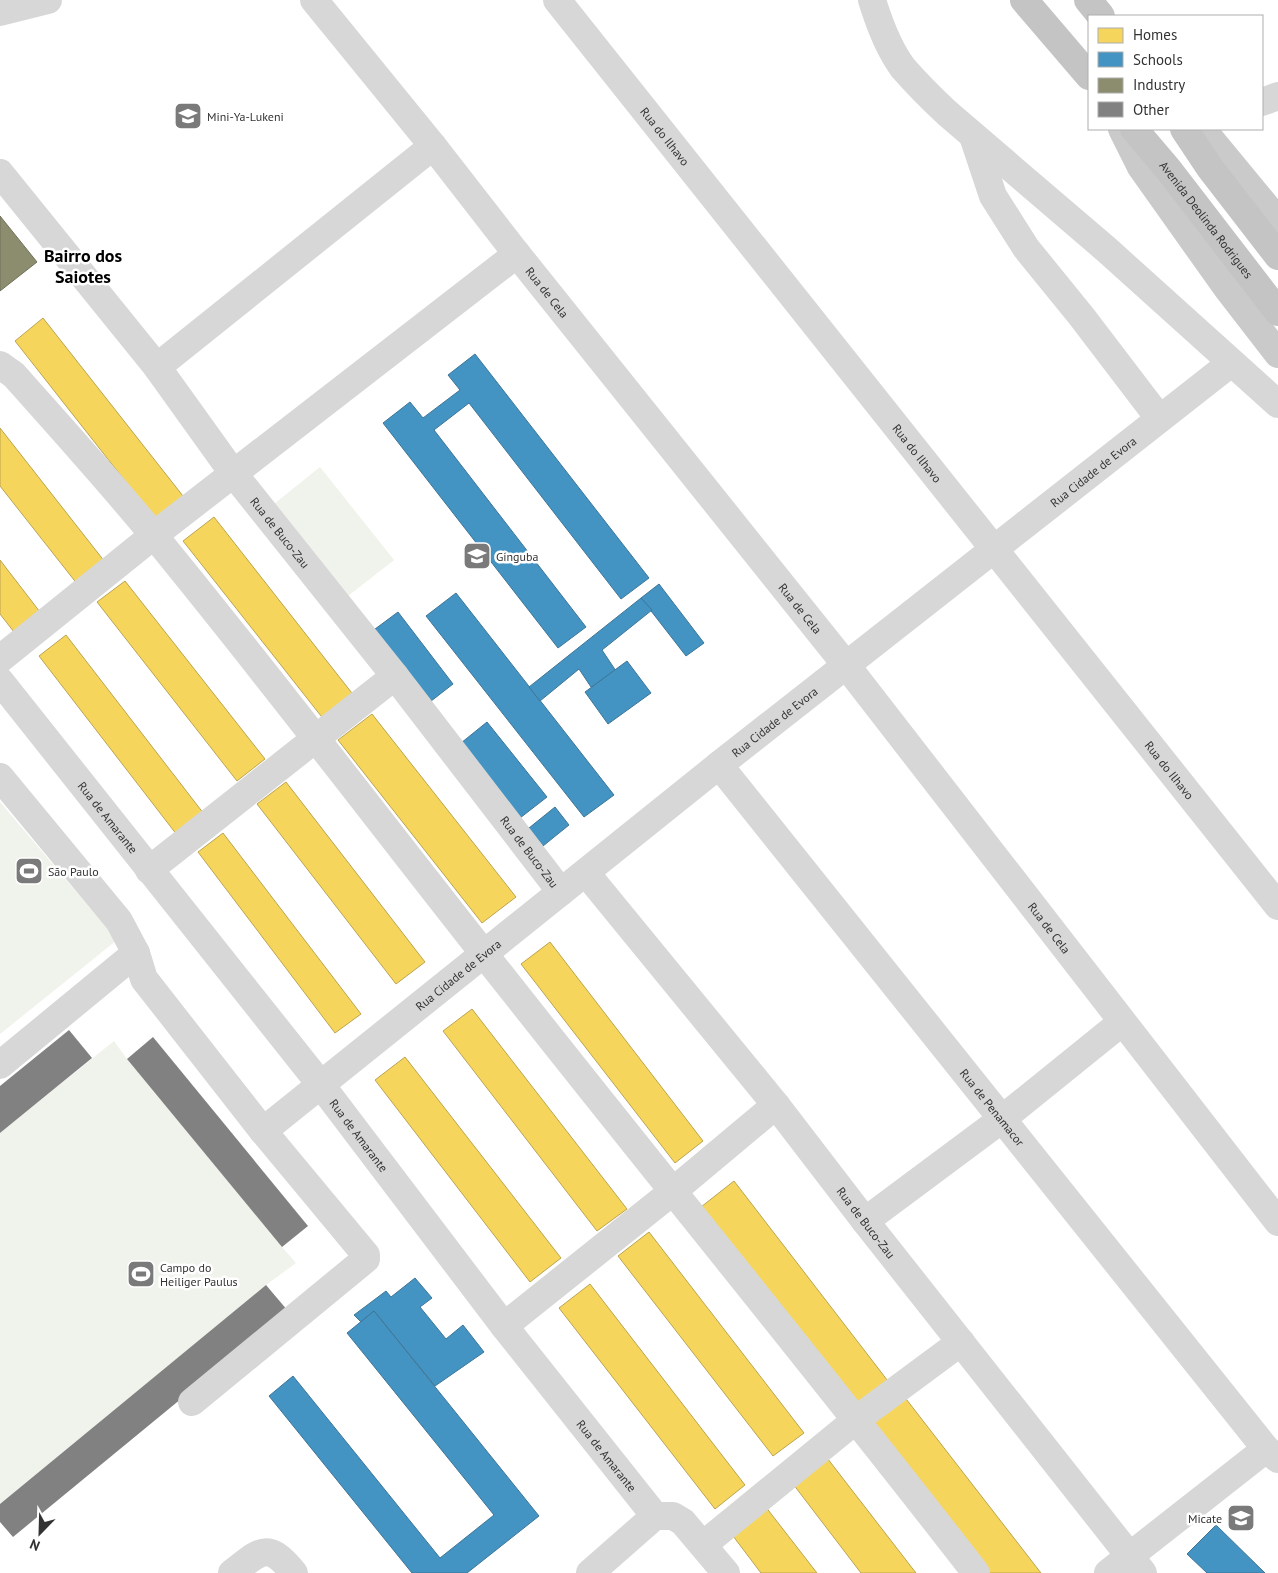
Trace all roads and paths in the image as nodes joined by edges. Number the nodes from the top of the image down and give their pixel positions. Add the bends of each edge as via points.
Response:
1 (48, 0) edge
2 (557, 0) edge
3 (872, 0) edge
4 (1024, 0) edge
5 (1088, 0) edge
6 (321, 2) edge
7 (0, 12) edge
8 (1101, 15) edge
9 (1088, 75) edge
10 (1278, 96) edge
11 (1263, 102) edge
12 (1123, 130) edge
13 (1135, 130) edge
14 (1185, 130) edge
15 (1203, 130) edge
16 (973, 136) junction
17 (433, 146) junction
18 (0, 173) edge
19 (1278, 221) edge
20 (517, 254) junction
21 (1278, 256) edge
22 (1278, 312) edge
23 (1278, 354) edge
24 (1231, 363) junction
25 (0, 365) edge
26 (157, 367) junction
27 (1278, 404) edge
28 (1159, 418) junction
29 (233, 473) junction
30 (154, 535) junction
31 (994, 548) junction
32 (0, 659) edge
33 (846, 666) junction
34 (395, 676) junction
35 (0, 681) edge
36 (317, 738) junction
37 (719, 765) junction
38 (0, 777) edge
39 (150, 870) junction
40 (586, 873) junction
41 (561, 892) junction
42 (1278, 906) edge
43 (136, 953) junction
44 (484, 955) junction
45 (1122, 1022) junction
46 (0, 1065) edge
47 (321, 1085) junction
48 (776, 1105) junction
49 (1002, 1119) junction
50 (263, 1131) junction
51 (672, 1192) junction
52 (866, 1221) junction
53 (1278, 1222) edge
54 (504, 1326) junction
55 (961, 1342) junction
56 (192, 1402) dead end
57 (857, 1419) junction
58 (1272, 1454) edge
59 (656, 1516) junction
60 (703, 1545) junction
61 (1136, 1565) edge
62 (232, 1573) edge
63 (294, 1573) edge
64 (590, 1573) edge
65 (726, 1573) edge
66 (976, 1573) edge
67 (1108, 1573) edge

1 - 7 street
2 - 31 street, Rua do Ilhavo
3 - 16 street via 885,36 902,66
4 - 9 highway
5 - 8 highway
6 - 17 street, Rua de Cela
10 - 11 street
12 - 23 main road via 1141,166
13 - 22 highway, Avenida Deolinda Rodrigues via 1168,168
14 - 21 highway
15 - 19 main road
16 - 24 street via 1107,250
16 - 28 street via 993,196 1026,248
17 - 20 street, Rua de Cela
17 - 26 street
18 - 26 street, Rua de Buco-Zau
20 - 29 street
20 - 33 street, Rua de Cela
24 - 27 street
24 - 28 street, Rua Cidade de Evora
25 - 30 street via 14,375
26 - 29 street, Rua de Buco-Zau
28 - 31 street, Rua Cidade de Evora
29 - 30 street
29 - 34 street, Rua de Buco-Zau
30 - 32 street
30 - 36 street
31 - 33 street, Rua Cidade de Evora
31 - 42 street, Rua do Ilhavo
33 - 37 street, Rua Cidade de Evora
33 - 45 street, Rua de Cela
34 - 36 street
34 - 41 street, Rua de Buco-Zau
35 - 39 street, Rua de Amarante
36 - 39 street
36 - 44 street
37 - 40 street, Rua Cidade de Evora
37 - 49 street, Rua de Penamacor
38 - 43 street via 119,921
39 - 47 street, Rua de Amarante
40 - 41 street, Rua Cidade de Evora
40 - 48 street, Rua de Buco-Zau
41 - 44 street, Rua Cidade de Evora
43 - 46 street
43 - 50 street via 144,979
44 - 47 street, Rua Cidade de Evora
44 - 51 street
45 - 49 street
45 - 53 street, Rua de Cela
47 - 50 street, Rua Cidade de Evora
47 - 54 street, Rua de Amarante
48 - 51 street
48 - 52 street, Rua de Buco-Zau
49 - 52 street
49 - 58 street, Rua de Penamacor
50 - 56 street via 366,1258
51 - 54 street
51 - 57 street
52 - 55 street, Rua de Buco-Zau
54 - 59 street, Rua de Amarante
55 - 57 street
55 - 61 street, Rua de Buco-Zau
57 - 60 street
57 - 66 street
58 - 61 street
59 - 60 street via 673,1516 683,1522
59 - 64 street
60 - 65 street
61 - 67 street
62 - 63 street via 260,1552 272,1552 282,1558

